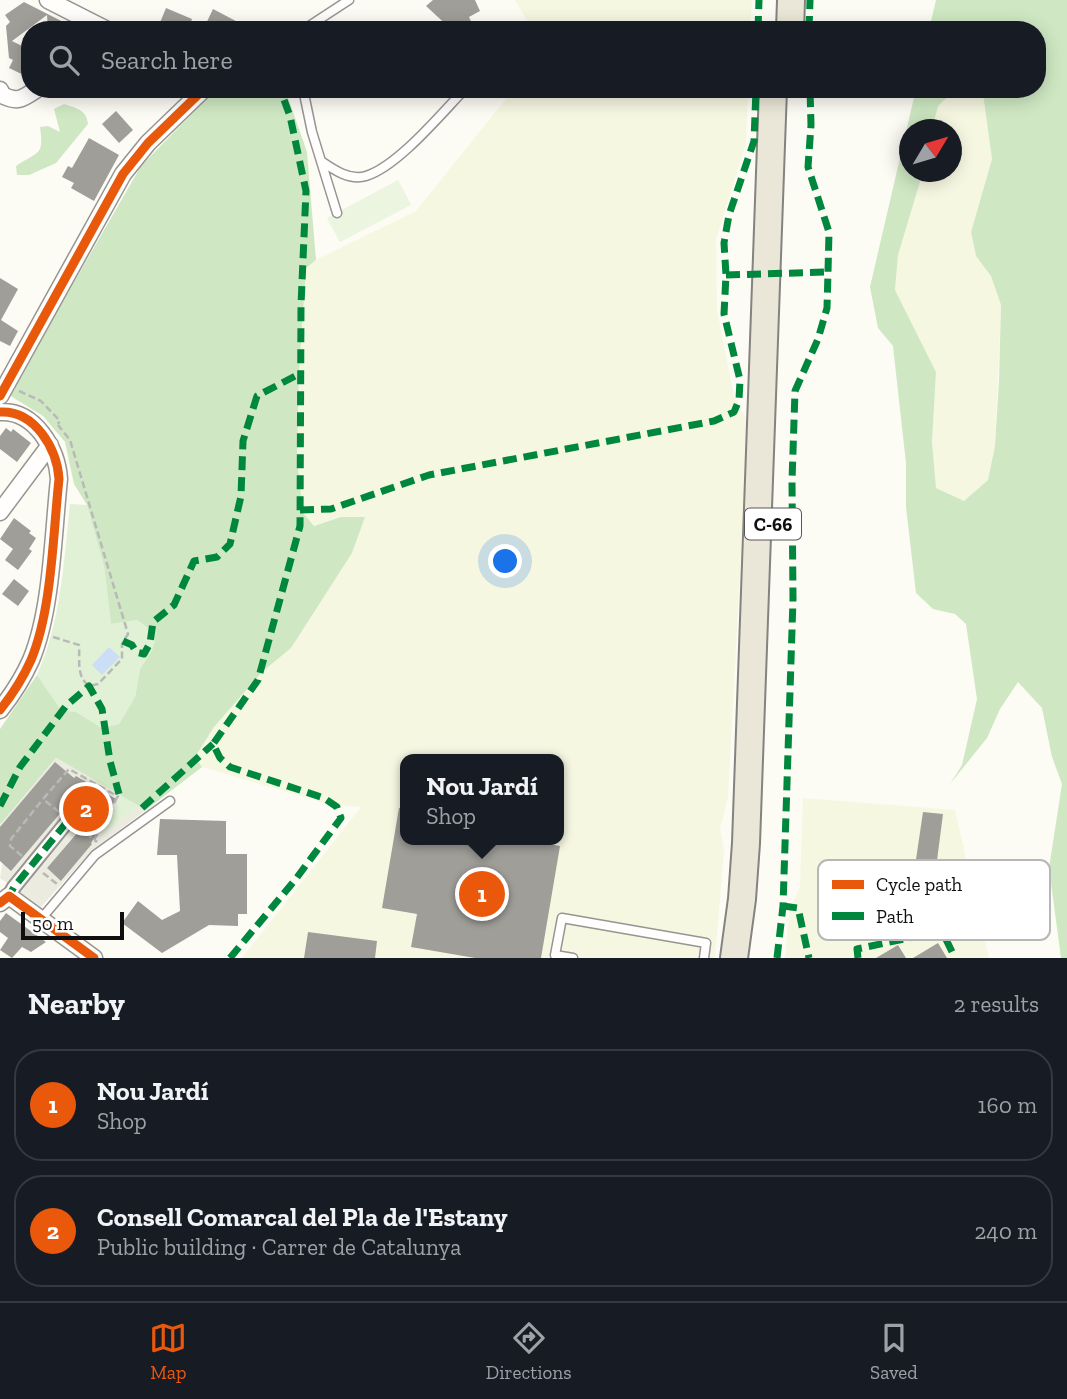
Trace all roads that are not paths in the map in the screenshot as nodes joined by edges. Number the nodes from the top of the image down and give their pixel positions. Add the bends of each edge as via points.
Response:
1 (48, 0) edge
2 (349, 0) edge
3 (776, 0) edge
4 (791, 0) edge
5 (324, 17) junction
6 (89, 21) edge
7 (318, 21) edge
8 (323, 21) edge
9 (775, 21) edge
10 (790, 21) edge
11 (0, 90) edge
12 (24, 98) edge
13 (195, 98) edge
14 (305, 98) edge
15 (457, 98) edge
16 (773, 98) edge
17 (788, 98) edge
18 (321, 161) junction
19 (337, 213) dead end
20 (3, 391) edge
21 (0, 412) edge
22 (47, 441) junction
23 (0, 512) edge
24 (0, 710) edge
25 (170, 801) dead end
26 (71, 817) dead end
27 (5, 900) edge
28 (41, 919) junction
29 (94, 958) edge
30 (573, 958) edge
31 (704, 958) edge
32 (734, 958) edge
33 (749, 958) edge

1 - 6 street
2 - 5 lane
3 - 9 highway
4 - 10 highway
5 - 7 lane
5 - 8 lane
11 - 12 street via 12,100
13 - 20 street via 123,174
14 - 18 lane
15 - 18 lane via 395,160 365,176 339,174
16 - 32 highway, C-66 via 747,821
17 - 33 highway, C-66 via 761,844
18 - 19 lane
21 - 22 street via 26,419
22 - 23 street
22 - 24 street via 56,457 59,479 44,618 22,678
25 - 28 lane via 95,855
26 - 27 street
27 - 28 street
28 - 29 street
30 - 31 lane via 555,955 562,918 706,943

